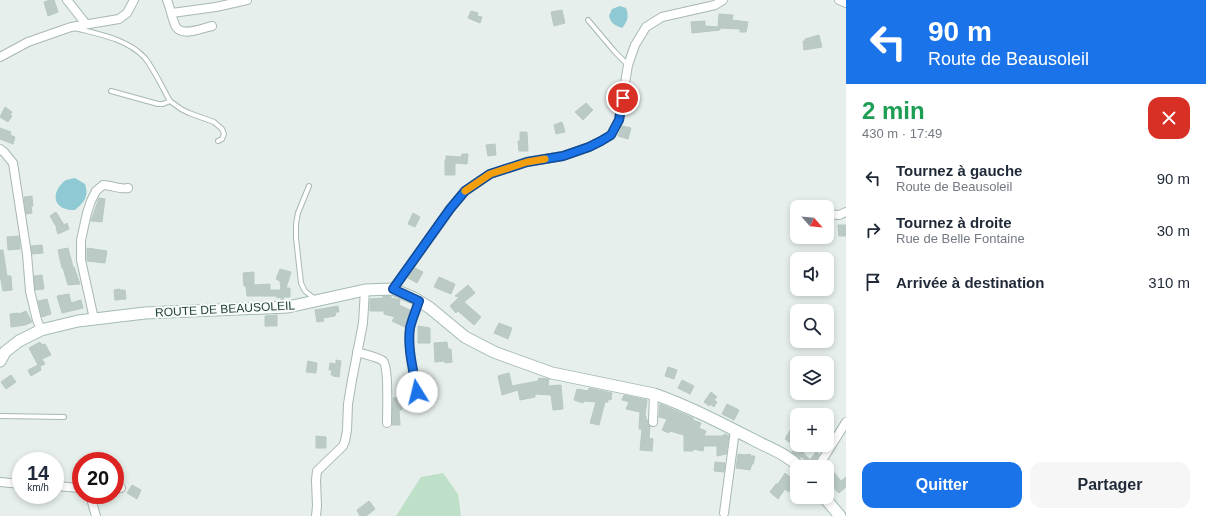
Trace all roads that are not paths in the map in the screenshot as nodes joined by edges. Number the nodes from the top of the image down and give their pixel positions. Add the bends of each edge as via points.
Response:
1 (67, 0) edge
2 (134, 0) edge
3 (167, 0) edge
4 (246, 0) edge
5 (723, 0) edge
6 (839, 0) edge
7 (846, 3) edge
8 (172, 13) junction
9 (588, 20) dead end
10 (86, 24) junction
11 (212, 26) dead end
12 (71, 27) junction
13 (0, 57) edge
14 (628, 65) junction
15 (111, 91) dead end
16 (170, 101) junction
17 (218, 141) dead end
18 (0, 149) edge
19 (309, 186) dead end
20 (128, 188) dead end
21 (846, 212) edge
22 (834, 215) edge
23 (393, 289) junction
24 (365, 290) junction
25 (317, 301) junction
26 (419, 301) junction
27 (94, 319) junction
28 (41, 330) junction
29 (357, 352) junction
30 (1, 353) edge
31 (417, 392) dead end
32 (654, 394) junction
33 (0, 416) edge
34 (64, 417) dead end
35 (653, 422) dead end
36 (846, 422) edge
37 (387, 423) dead end
38 (735, 430) junction
39 (790, 460) edge
40 (822, 460) edge
41 (0, 482) edge
42 (12, 483) edge
43 (93, 504) edge
44 (830, 504) edge
45 (724, 514) dead end
46 (96, 516) edge
47 (316, 516) edge
48 (840, 516) edge

1 - 10 street
2 - 10 street via 119,19
3 - 8 street
4 - 8 street
5 - 14 street via 714,5 662,17 646,26 635,45
6 - 7 street
8 - 11 street via 176,26 182,31
9 - 14 lane
10 - 12 street
12 - 13 street via 28,42
12 - 16 lane via 108,37 144,57
14 - 23 street via 619,120 611,135 569,154 527,162 490,174 465,191
15 - 16 lane via 158,104
16 - 17 lane via 185,111 219,126 224,134
18 - 28 street via 13,163 30,291
19 - 25 lane via 298,213 296,238 300,283
20 - 27 street via 103,185 96,191 87,213 81,240 81,260
21 - 22 street
23 - 24 street, ROUTE DE BEAUSOLEIL
23 - 26 street, ROUTE DE BEAUSOLEIL
24 - 25 street, ROUTE DE BEAUSOLEIL
24 - 29 street via 363,323
25 - 27 street, ROUTE DE BEAUSOLEIL via 288,307 145,313
26 - 31 lane via 409,336
26 - 32 street, ROUTE DE BEAUSOLEIL via 465,336 494,352 552,373
27 - 28 street, ROUTE DE BEAUSOLEIL
28 - 30 street, ROUTE DE BEAUSOLEIL
29 - 37 street via 381,360 386,365
29 - 47 street via 343,446 317,471
32 - 35 street
32 - 38 street, ROUTE DE BEAUSOLEIL
33 - 34 lane
36 - 40 street
38 - 39 street, ROUTE DE BEAUSOLEIL
38 - 45 street
41 - 42 street
43 - 46 street
44 - 48 street

